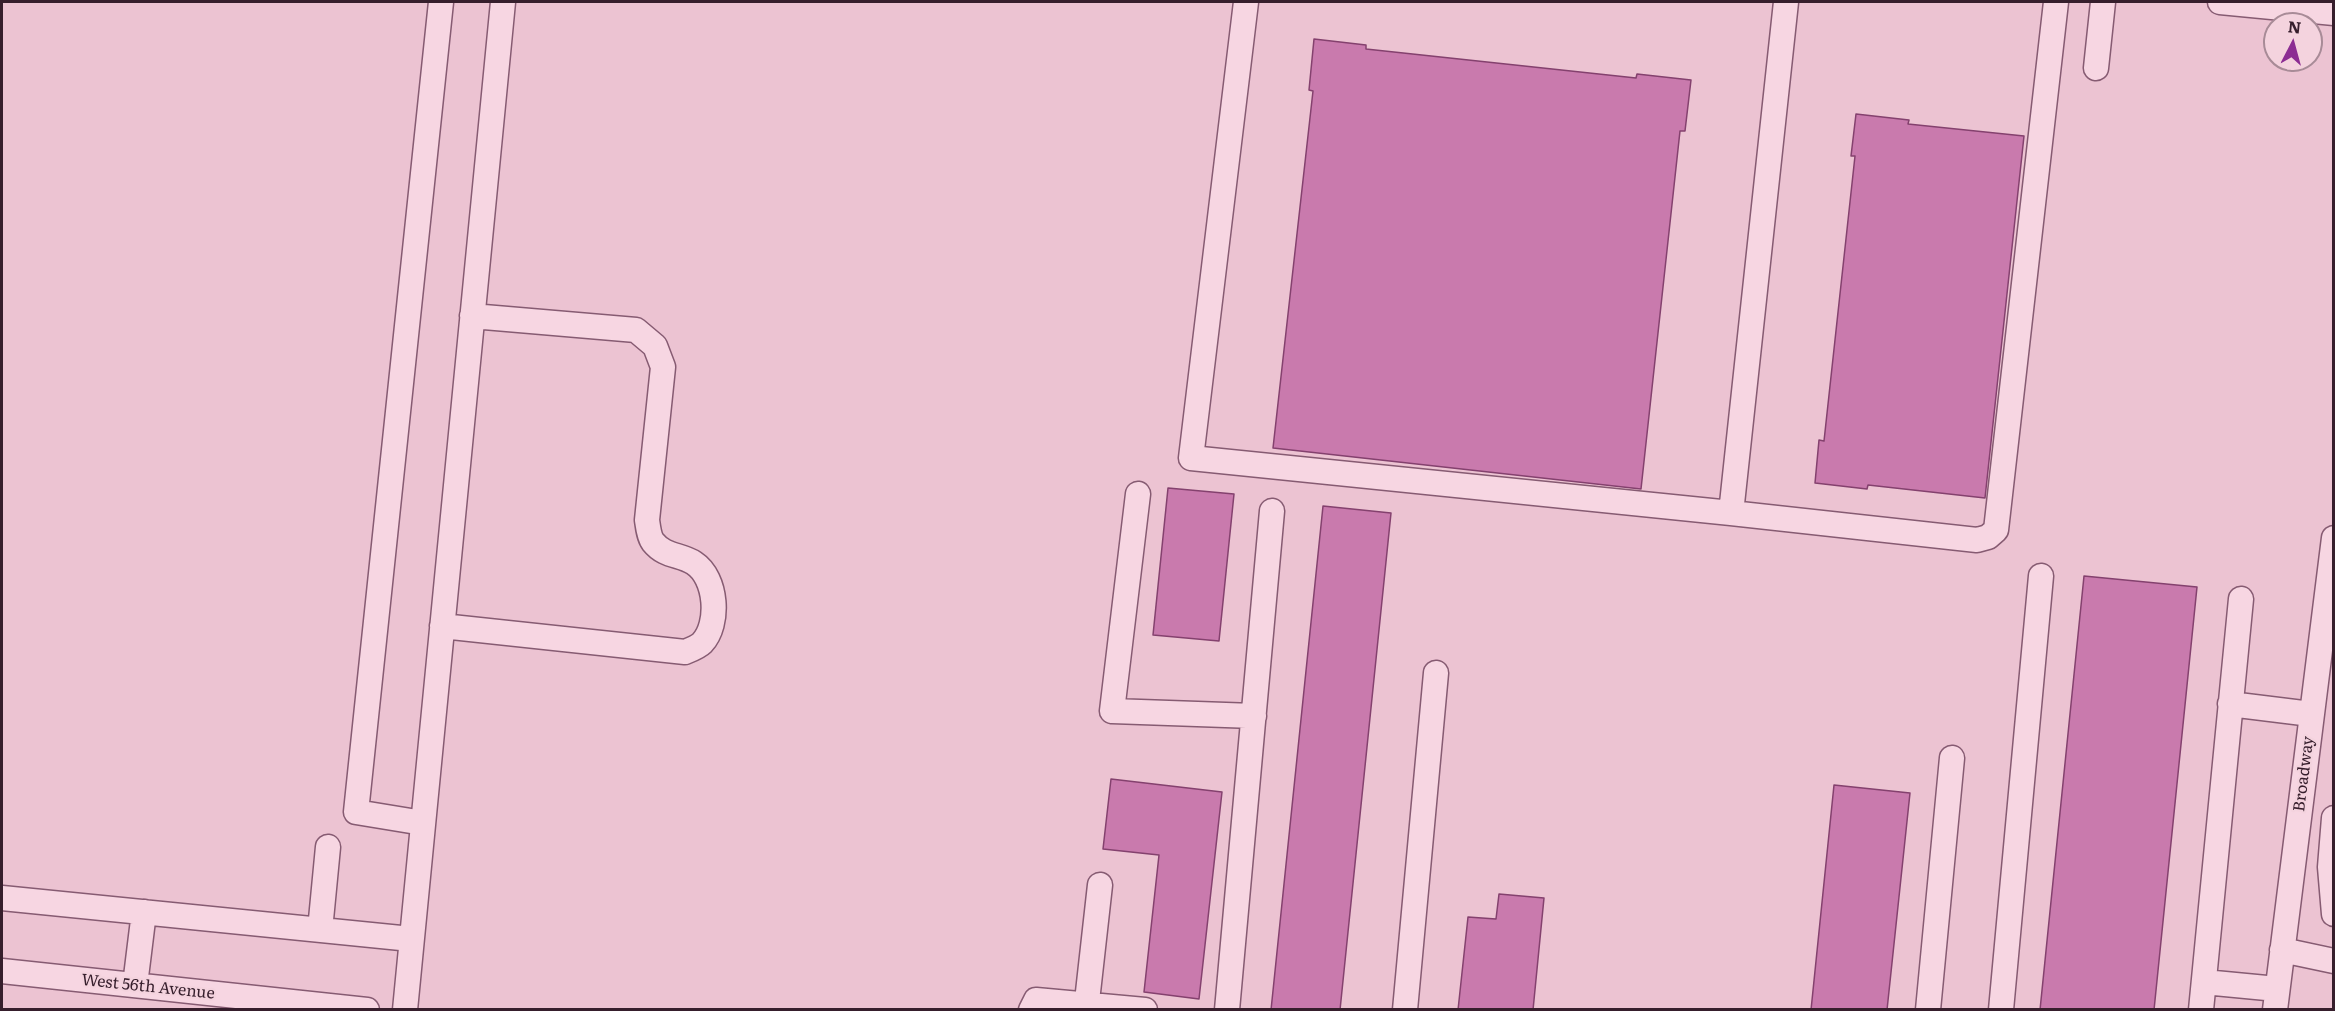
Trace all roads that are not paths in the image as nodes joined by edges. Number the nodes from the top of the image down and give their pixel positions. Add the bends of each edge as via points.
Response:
1 (441, 2) edge
2 (503, 2) edge
3 (1246, 2) edge
4 (1786, 2) edge
5 (2056, 2) edge
6 (2103, 2) edge
7 (2220, 2) edge
8 (2334, 13) edge
9 (2096, 68) dead end
10 (472, 315) junction
11 (1138, 494) dead end
12 (1272, 511) dead end
13 (1731, 513) junction
14 (2334, 538) edge
15 (2041, 576) dead end
16 (2241, 599) dead end
17 (442, 626) junction
18 (1436, 673) dead end
19 (2230, 704) junction
20 (2311, 714) junction
21 (1254, 716) junction
22 (1952, 758) dead end
23 (2334, 818) edge
24 (423, 823) junction
25 (328, 847) dead end
26 (1100, 885) dead end
27 (2, 898) edge
28 (2333, 911) edge
29 (144, 912) junction
30 (320, 930) junction
31 (411, 939) junction
32 (2282, 950) junction
33 (2334, 961) edge
34 (2, 971) edge
35 (2204, 982) junction
36 (135, 985) junction
37 (2276, 999) edge
38 (1086, 1006) edge
39 (367, 1010) edge
40 (405, 1010) edge
41 (1030, 1010) edge
42 (1145, 1010) edge
43 (1227, 1010) edge
44 (1405, 1010) edge
45 (1928, 1010) edge
46 (2001, 1010) edge
47 (2201, 1010) edge

1 - 24 street via 357,812
2 - 10 street
3 - 13 street via 1191,458
4 - 13 street
5 - 13 street via 1996,530 1977,540
6 - 9 street
7 - 8 street
10 - 17 street
10 - 17 street via 636,330 655,346 663,367 647,520 652,541 666,554 694,563 708,579 714,603 701,644 685,652
11 - 21 street via 1112,711
12 - 21 street
14 - 20 street, Broadway
15 - 46 street
16 - 19 street
17 - 24 street
18 - 44 street
19 - 20 street
19 - 35 street
20 - 32 street, Broadway
21 - 43 street
22 - 45 street
23 - 28 street via 2330,867
24 - 31 street
25 - 30 street
26 - 38 street
27 - 29 street
29 - 30 street
29 - 36 street
30 - 31 street
31 - 40 street
32 - 33 street
32 - 37 street, Broadway
34 - 36 street, West 56th Avenue
35 - 37 street
35 - 47 street
36 - 39 street, West 56th Avenue
38 - 41 street via 1036,1000
38 - 42 street

